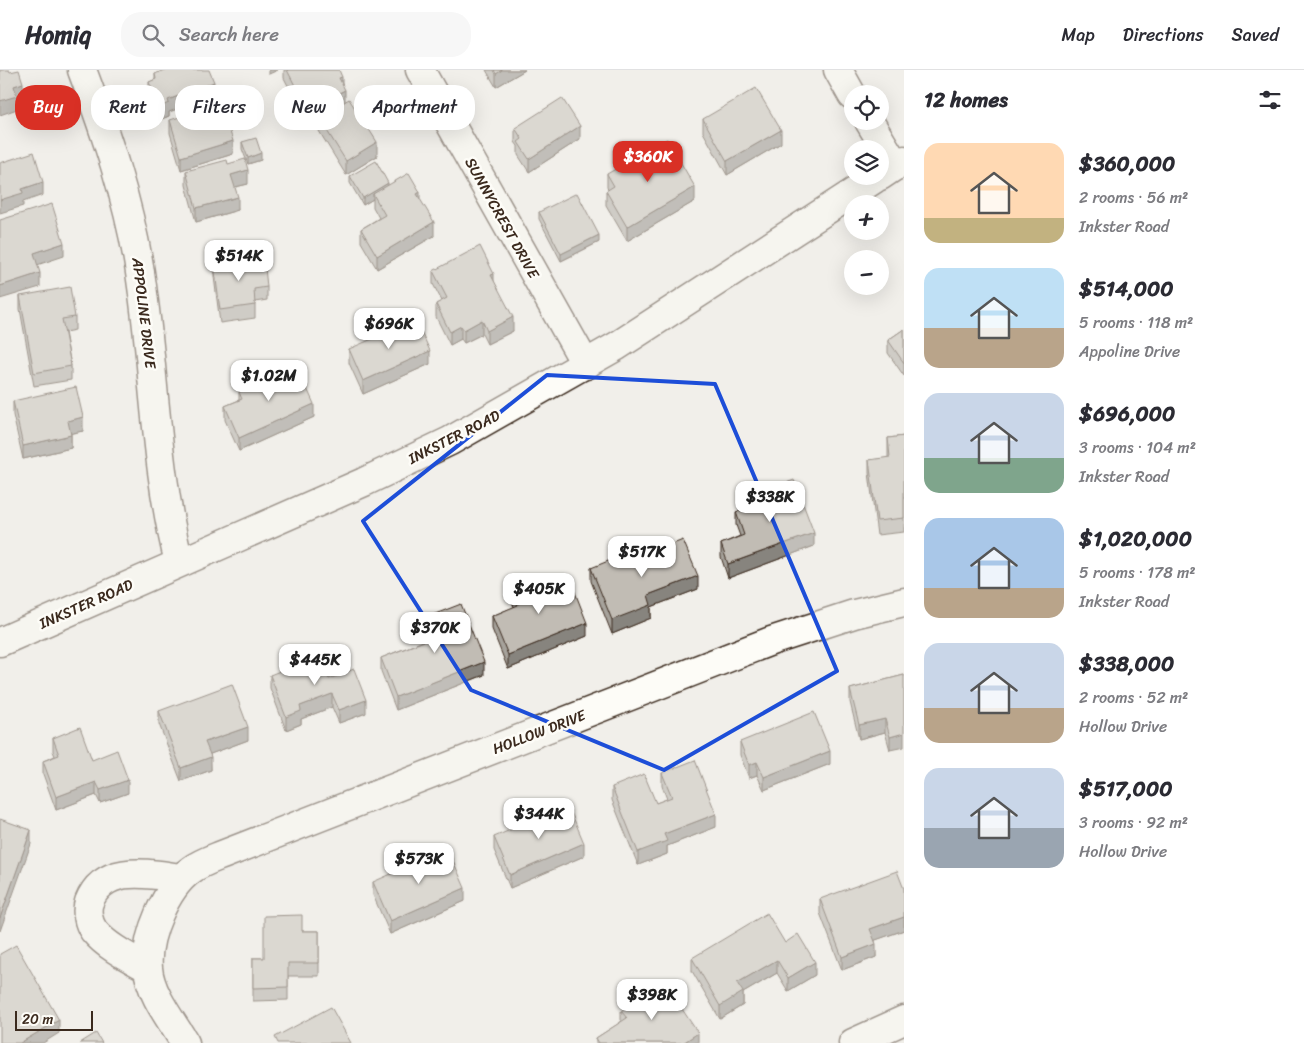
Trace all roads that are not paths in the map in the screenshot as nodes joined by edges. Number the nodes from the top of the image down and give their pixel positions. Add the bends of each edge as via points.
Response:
1 (82, 70) edge
2 (420, 70) edge
3 (838, 70) edge
4 (846, 85) edge
5 (873, 130) edge
6 (890, 169) edge
7 (586, 365) junction
8 (179, 562) junction
9 (904, 602) edge
10 (0, 642) edge
11 (181, 878) junction
12 (148, 968) junction
13 (904, 1020) edge
14 (185, 1043) edge
15 (853, 1043) edge

1 - 8 street, APPOLINE DRIVE via 107,137 134,235 162,469
2 - 7 street, SUNNYCREST DRIVE
3 - 4 street
5 - 6 street
6 - 7 street, INKSTER ROAD
7 - 8 street, INKSTER ROAD via 450,440 364,482
8 - 10 street, INKSTER ROAD
9 - 11 street, HOLLOW DRIVE via 812,626 721,660 222,855
11 - 12 street, HOLLOW DRIVE via 159,912 150,943
11 - 12 street via 140,873 115,876 94,888 86,910 93,930
12 - 14 street, HOLLOW DRIVE via 154,989
13 - 15 street

